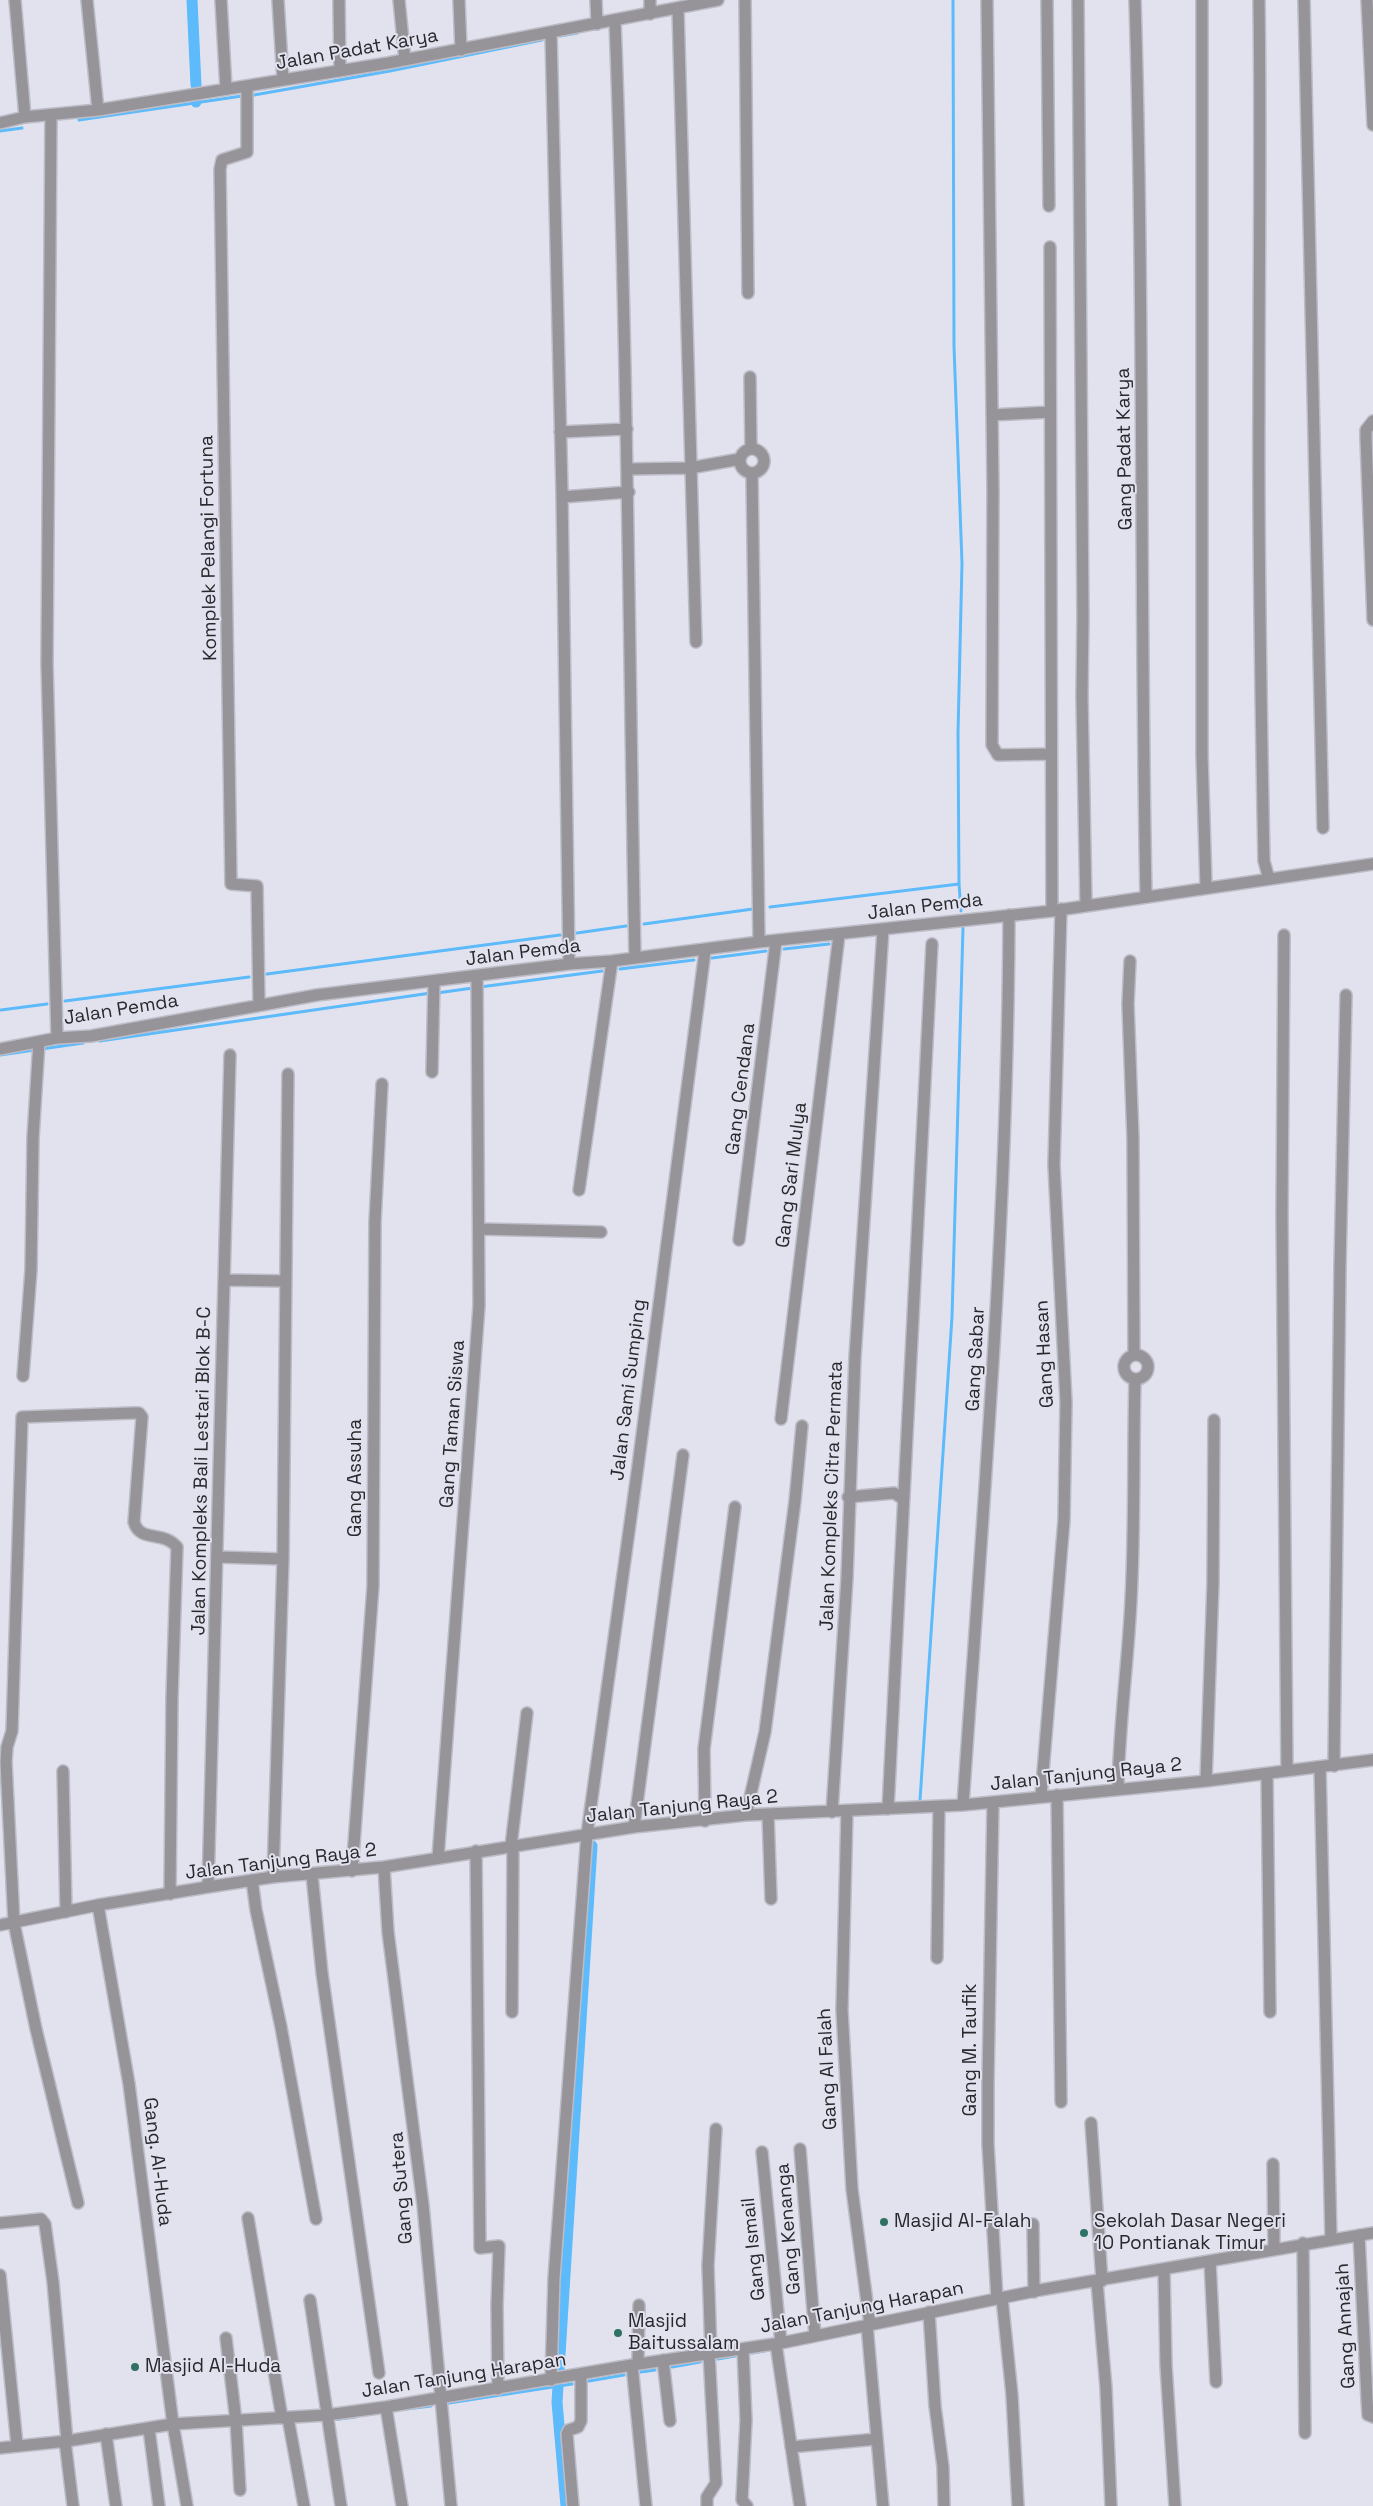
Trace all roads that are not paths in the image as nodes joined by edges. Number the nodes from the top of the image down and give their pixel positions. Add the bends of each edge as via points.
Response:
1 (15, 0) edge
2 (87, 0) edge
3 (221, 0) edge
4 (278, 0) edge
5 (338, 0) edge
6 (400, 0) edge
7 (459, 0) edge
8 (596, 0) edge
9 (650, 0) edge
10 (718, 0) edge
11 (987, 0) edge
12 (1047, 0) edge
13 (1078, 0) edge
14 (1135, 0) edge
15 (1202, 0) edge
16 (1259, 0) edge
17 (1304, 0) edge
18 (1367, 0) edge
19 (745, 4) edge
20 (678, 9) junction
21 (650, 14) junction
22 (615, 21) junction
23 (598, 24) junction
24 (551, 33) junction
25 (461, 50) junction
26 (405, 60) junction
27 (340, 71) junction
28 (283, 80) junction
29 (247, 86) junction
30 (226, 89) junction
31 (98, 110) junction
32 (50, 116) junction
33 (25, 117) junction
34 (0, 123) edge
35 (1373, 125) edge
36 (1049, 206) dead end
37 (1050, 247) dead end
38 (748, 293) dead end
39 (750, 376) dead end
40 (1050, 412) junction
41 (992, 415) junction
42 (1373, 421) edge
43 (627, 428) junction
44 (560, 432) junction
45 (751, 449) junction
46 (740, 459) junction
47 (690, 468) junction
48 (628, 469) junction
49 (752, 474) junction
50 (629, 492) junction
51 (562, 497) junction
52 (1373, 620) edge
53 (696, 642) dead end
54 (1050, 754) junction
55 (1323, 828) dead end
56 (1373, 864) edge
57 (1269, 879) junction
58 (1206, 886) junction
59 (1146, 897) junction
60 (1086, 906) junction
61 (1056, 910) junction
62 (1009, 914) junction
63 (883, 930) junction
64 (839, 935) junction
65 (1284, 935) dead end
66 (776, 941) junction
67 (759, 942) junction
68 (932, 944) dead end
69 (704, 951) junction
70 (636, 958) junction
71 (1130, 961) dead end
72 (612, 962) junction
73 (569, 964) junction
74 (434, 982) junction
75 (478, 985) junction
76 (1346, 995) dead end
77 (259, 1004) junction
78 (58, 1038) junction
79 (38, 1046) junction
80 (0, 1048) edge
81 (230, 1055) dead end
82 (432, 1072) dead end
83 (288, 1074) dead end
84 (382, 1084) dead end
85 (579, 1190) dead end
86 (479, 1229) junction
87 (601, 1232) dead end
88 (739, 1240) dead end
89 (224, 1280) junction
90 (285, 1281) junction
91 (1134, 1354) junction
92 (23, 1376) dead end
93 (1135, 1380) junction
94 (781, 1419) dead end
95 (1214, 1420) dead end
96 (802, 1426) dead end
97 (683, 1455) dead end
98 (848, 1498) junction
99 (903, 1499) junction
100 (736, 1508) dead end
101 (218, 1556) junction
102 (283, 1559) junction
103 (527, 1712) dead end
104 (1373, 1760) edge
105 (1334, 1766) junction
106 (1320, 1767) junction
107 (63, 1771) dead end
108 (1288, 1771) junction
109 (1267, 1774) junction
110 (1206, 1781) junction
111 (1118, 1789) junction
112 (1056, 1795) junction
113 (1040, 1796) junction
114 (993, 1802) junction
115 (963, 1805) junction
116 (939, 1807) junction
117 (888, 1809) junction
118 (847, 1811) junction
119 (832, 1812) junction
120 (768, 1814) junction
121 (746, 1815) junction
122 (705, 1821) junction
123 (634, 1828) junction
124 (587, 1834) junction
125 (512, 1846) junction
126 (476, 1851) junction
127 (438, 1858) junction
128 (384, 1867) junction
129 (352, 1871) junction
130 (312, 1876) junction
131 (272, 1877) junction
132 (252, 1880) junction
133 (208, 1887) junction
134 (170, 1894) junction
135 (771, 1898) dead end
136 (98, 1905) junction
137 (66, 1912) junction
138 (14, 1923) junction
139 (0, 1925) edge
140 (937, 1958) dead end
141 (512, 2012) dead end
142 (1270, 2012) dead end
143 (1061, 2102) dead end
144 (1091, 2123) dead end
145 (716, 2129) dead end
146 (800, 2149) dead end
147 (762, 2152) dead end
148 (1273, 2164) dead end
149 (78, 2203) dead end
150 (248, 2218) dead end
151 (316, 2219) dead end
152 (0, 2224) edge
153 (1033, 2224) dead end
154 (1373, 2233) edge
155 (1358, 2235) junction
156 (1330, 2239) junction
157 (1303, 2243) junction
158 (1274, 2248) junction
159 (1210, 2261) junction
160 (1164, 2270) junction
161 (0, 2275) edge
162 (1099, 2281) junction
163 (1034, 2292) junction
164 (999, 2298) junction
165 (310, 2300) dead end
166 (639, 2304) dead end
167 (930, 2312) junction
168 (869, 2325) junction
169 (815, 2336) junction
170 (226, 2338) dead end
171 (778, 2343) junction
172 (743, 2349) junction
173 (710, 2353) junction
174 (663, 2360) junction
175 (635, 2364) junction
176 (379, 2373) dead end
177 (580, 2375) junction
178 (552, 2380) junction
179 (1216, 2382) dead end
180 (498, 2388) junction
181 (439, 2398) junction
182 (386, 2407) junction
183 (327, 2415) junction
184 (1371, 2416) edge
185 (285, 2418) junction
186 (236, 2421) junction
187 (670, 2421) dead end
188 (172, 2424) junction
189 (150, 2429) junction
190 (1305, 2433) dead end
191 (106, 2434) junction
192 (877, 2439) junction
193 (66, 2441) junction
194 (17, 2445) junction
195 (791, 2447) junction
196 (0, 2448) edge
197 (240, 2490) dead end
198 (73, 2506) edge
199 (116, 2506) edge
200 (159, 2506) edge
201 (187, 2506) edge
202 (304, 2506) edge
203 (341, 2506) edge
204 (402, 2506) edge
205 (451, 2506) edge
206 (573, 2506) edge
207 (646, 2506) edge
208 (707, 2506) edge
209 (747, 2506) edge
210 (800, 2506) edge
211 (883, 2506) edge
212 (944, 2506) edge
213 (1018, 2506) edge
214 (1111, 2506) edge
215 (1175, 2506) edge

1 - 33 street
2 - 31 street
3 - 30 street
4 - 28 street
5 - 27 street
6 - 26 street
7 - 25 street
8 - 23 street
9 - 21 street
10 - 20 street, Jalan Padat Karya
11 - 41 street
12 - 36 street
13 - 60 street
14 - 59 street, Gang Padat Karya
15 - 58 street via 1202,755
16 - 57 street via 1259,677 1264,861
17 - 55 street
18 - 35 street
19 - 38 street
20 - 21 street, Jalan Padat Karya
20 - 47 street
21 - 22 street, Jalan Padat Karya
22 - 23 street, Jalan Padat Karya
22 - 43 street
23 - 24 street, Jalan Padat Karya
24 - 25 street, Jalan Padat Karya
24 - 44 street
25 - 26 street, Jalan Padat Karya
26 - 27 street, Jalan Padat Karya
27 - 28 street, Jalan Padat Karya
28 - 29 street, Jalan Padat Karya
29 - 30 street, Jalan Padat Karya
29 - 77 street, Komplek Pelangi Fortuna via 247,152 227,157 222,160 220,168 231,884 257,886
30 - 31 street, Jalan Padat Karya
31 - 32 street, Jalan Padat Karya
32 - 33 street, Jalan Padat Karya
32 - 78 street via 47,663
33 - 34 street, Jalan Padat Karya
37 - 40 street, Gang Hasan
39 - 45 street
40 - 41 street
40 - 54 street, Gang Hasan
41 - 54 street via 992,745 998,755
42 - 52 street via 1366,430
43 - 44 street
43 - 48 street
44 - 51 street
45 - 46 street
45 - 49 street via 759,450 765,460 760,471
46 - 47 street
46 - 49 street via 743,469
47 - 48 street
47 - 53 street
48 - 50 street
49 - 67 street
50 - 51 street
50 - 70 street
51 - 73 street
54 - 61 street, Gang Hasan
56 - 57 street
57 - 58 street, Jalan Pemda
58 - 59 street, Jalan Pemda
59 - 60 street, Jalan Pemda
60 - 61 street, Jalan Pemda
61 - 62 street, Jalan Pemda
61 - 113 street, Gang Hasan via 1054,1165 1066,1402 1060,1584
62 - 63 street, Jalan Pemda
62 - 115 street, Gang Sabar via 1005,1125 996,1330
63 - 64 street, Jalan Pemda
63 - 98 street, Jalan Kompleks Citra Permata
64 - 66 street, Jalan Pemda
64 - 94 street, Gang Sari Mulya
65 - 108 street via 1282,1215
66 - 67 street, Jalan Pemda
66 - 88 street, Gang Cendana
67 - 69 street, Jalan Pemda
68 - 99 street
69 - 70 street, Jalan Pemda
69 - 124 street, Jalan Sami Sumping
70 - 72 street, Jalan Pemda
71 - 91 street
72 - 73 street, Jalan Pemda
72 - 85 street
73 - 75 street, Jalan Pemda
74 - 75 street, Jalan Pemda
74 - 77 street, Jalan Pemda
74 - 82 street
75 - 86 street, Gang Taman Siswa
76 - 105 street
77 - 78 street, Jalan Pemda via 91,1036
78 - 79 street, Jalan Pemda
79 - 80 street, Jalan Pemda
79 - 92 street
81 - 89 street, Jalan Kompleks Bali Lestari Blok B-C
83 - 90 street
84 - 129 street, Gang Assuha via 375,1222 373,1586
86 - 87 street
86 - 127 street, Gang Taman Siswa via 475,1372
89 - 90 street
89 - 101 street, Jalan Kompleks Bali Lestari Blok B-C
90 - 102 street
91 - 93 street via 1123,1367 1125,1373
91 - 93 street via 1146,1358 1148,1370 1141,1379
93 - 111 street via 1135,1526
95 - 110 street
96 - 121 street via 765,1732
97 - 123 street
98 - 99 street via 894,1494
98 - 119 street, Jalan Kompleks Citra Permata via 847,1578
99 - 117 street
100 - 122 street via 705,1740
101 - 102 street
101 - 133 street, Jalan Kompleks Bali Lestari Blok B-C
102 - 131 street
103 - 125 street
104 - 105 street, Jalan Tanjung Raya 2
105 - 106 street, Jalan Tanjung Raya 2
106 - 108 street, Jalan Tanjung Raya 2
106 - 156 street
107 - 137 street
108 - 109 street, Jalan Tanjung Raya 2
109 - 110 street, Jalan Tanjung Raya 2
109 - 142 street
110 - 111 street, Jalan Tanjung Raya 2
111 - 112 street, Jalan Tanjung Raya 2
112 - 113 street, Jalan Tanjung Raya 2
112 - 143 street
113 - 114 street, Jalan Tanjung Raya 2
114 - 115 street, Jalan Tanjung Raya 2
114 - 164 street, Gang M. Taufik via 988,2101
115 - 116 street, Jalan Tanjung Raya 2
116 - 117 street, Jalan Tanjung Raya 2
116 - 140 street
117 - 118 street, Jalan Tanjung Raya 2
118 - 119 street, Jalan Tanjung Raya 2
118 - 168 street, Gang Al Falah via 842,2020 852,2189
119 - 120 street, Jalan Tanjung Raya 2
120 - 121 street, Jalan Tanjung Raya 2
120 - 135 street
121 - 122 street, Jalan Tanjung Raya 2
122 - 123 street, Jalan Tanjung Raya 2
123 - 124 street, Jalan Tanjung Raya 2
124 - 125 street, Jalan Tanjung Raya 2
124 - 178 street, Jalan Sami Sumping via 554,2278
125 - 126 street, Jalan Tanjung Raya 2
125 - 141 street
126 - 127 street, Jalan Tanjung Raya 2
126 - 180 street via 480,2248 499,2246
127 - 128 street, Jalan Tanjung Raya 2
128 - 129 street, Jalan Tanjung Raya 2
128 - 181 street, Gang Sutera via 388,1932 423,2205
129 - 130 street, Jalan Tanjung Raya 2
130 - 131 street, Jalan Tanjung Raya 2
130 - 176 street via 322,1973
131 - 132 street, Jalan Tanjung Raya 2
132 - 133 street, Jalan Tanjung Raya 2
132 - 151 street
133 - 134 street, Jalan Tanjung Raya 2
134 - 136 street, Jalan Tanjung Raya 2
134 - 138 street via 177,1547 168,1538 141,1534 136,1530 142,1417 138,1413 22,1417 12,1731 6,1762
136 - 137 street, Jalan Tanjung Raya 2
136 - 188 street, Gang. Al-Huda via 132,2100
137 - 138 street, Jalan Tanjung Raya 2
138 - 139 street, Jalan Tanjung Raya 2
138 - 149 street
144 - 162 street
145 - 173 street via 708,2266
146 - 169 street, Gang Kenanga
147 - 171 street, Gang Ismail
148 - 158 street
150 - 185 street
152 - 193 street via 40,2219 45,2224
153 - 163 street
154 - 155 street, Jalan Tanjung Harapan
155 - 156 street, Jalan Tanjung Harapan
155 - 184 street, Gang Annajah
156 - 157 street, Jalan Tanjung Harapan
157 - 158 street, Jalan Tanjung Harapan
157 - 190 street
158 - 159 street, Jalan Tanjung Harapan
159 - 160 street, Jalan Tanjung Harapan
159 - 179 street
160 - 162 street, Jalan Tanjung Harapan
160 - 215 street
161 - 194 street
162 - 163 street, Jalan Tanjung Harapan
162 - 214 street
163 - 164 street, Jalan Tanjung Harapan
164 - 167 street, Jalan Tanjung Harapan
164 - 213 street, Gang M. Taufik via 1012,2395
165 - 183 street
166 - 175 street
167 - 168 street, Jalan Tanjung Harapan
167 - 212 street
168 - 169 street, Jalan Tanjung Harapan
168 - 192 street, Gang Al Falah
169 - 171 street, Jalan Tanjung Harapan
170 - 186 street
171 - 172 street, Jalan Tanjung Harapan
171 - 195 street, Gang Ismail
172 - 173 street, Jalan Tanjung Harapan
172 - 209 street via 746,2420 742,2500
173 - 174 street, Jalan Tanjung Harapan
173 - 208 street via 716,2483
174 - 175 street, Jalan Tanjung Harapan
174 - 187 street
175 - 177 street, Jalan Tanjung Harapan
175 - 207 street
177 - 178 street, Jalan Tanjung Harapan
177 - 206 street via 580,2421 578,2427 567,2434
178 - 180 street, Jalan Tanjung Harapan
180 - 181 street, Jalan Tanjung Harapan
181 - 182 street, Jalan Tanjung Harapan
181 - 205 street, Gang Sutera
182 - 183 street, Jalan Tanjung Harapan
182 - 204 street
183 - 185 street, Jalan Tanjung Harapan
183 - 203 street
185 - 186 street, Jalan Tanjung Harapan
185 - 202 street
186 - 188 street, Jalan Tanjung Harapan
186 - 197 street
188 - 189 street, Jalan Tanjung Harapan
188 - 201 street, Gang. Al-Huda
189 - 191 street, Jalan Tanjung Harapan
189 - 200 street
191 - 193 street, Jalan Tanjung Harapan
191 - 199 street
192 - 195 street
192 - 211 street, Gang Al Falah
193 - 194 street, Jalan Tanjung Harapan
193 - 198 street
194 - 196 street, Jalan Tanjung Harapan
195 - 210 street, Gang Ismail

